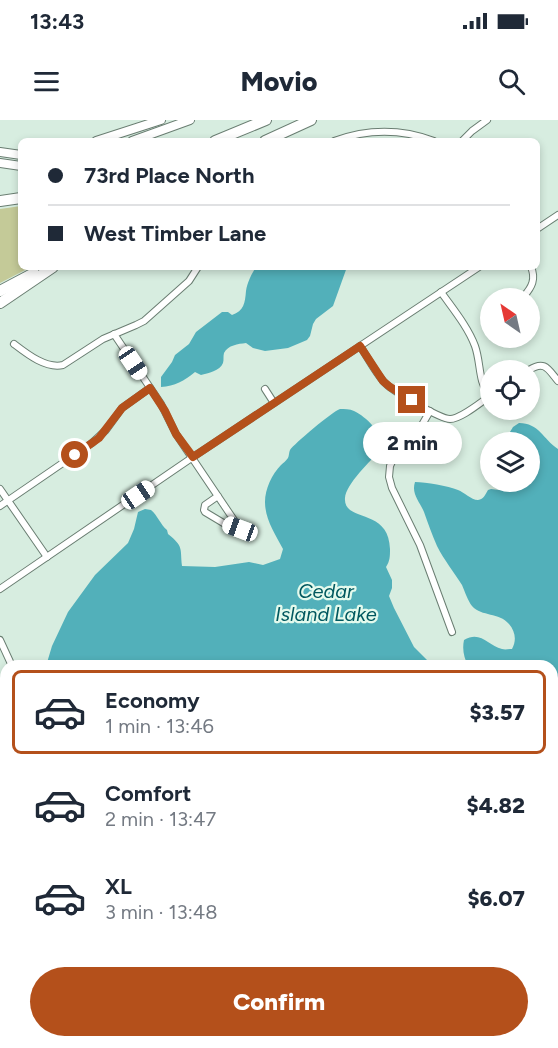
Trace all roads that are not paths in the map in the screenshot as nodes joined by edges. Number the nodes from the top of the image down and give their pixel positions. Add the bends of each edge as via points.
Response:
1 (161, 120) edge
2 (190, 120) edge
3 (266, 120) edge
4 (311, 120) edge
5 (488, 120) edge
6 (105, 138) edge
7 (140, 138) edge
8 (222, 138) edge
9 (272, 138) edge
10 (344, 138) edge
11 (424, 138) edge
12 (465, 138) edge
13 (0, 152) edge
14 (18, 155) edge
15 (0, 163) edge
16 (18, 166) edge
17 (18, 197) edge
18 (0, 200) edge
19 (558, 215) edge
20 (540, 227) edge
21 (39, 270) edge
22 (49, 270) edge
23 (196, 270) edge
24 (474, 270) edge
25 (532, 270) edge
26 (530, 288) edge
27 (0, 291) edge
28 (441, 292) junction
29 (0, 303) edge
30 (114, 334) junction
31 (14, 344) dead end
32 (360, 346) junction
33 (540, 365) edge
34 (480, 370) edge
35 (558, 381) edge
36 (150, 388) junction
37 (265, 389) dead end
38 (274, 403) junction
39 (480, 403) edge
40 (430, 411) junction
41 (193, 457) junction
42 (0, 489) edge
43 (218, 496) junction
44 (8, 501) junction
45 (0, 506) edge
46 (47, 557) junction
47 (0, 589) edge
48 (452, 632) dead end
49 (0, 640) edge
50 (9, 660) edge

1 - 6 street
2 - 7 street
3 - 8 highway
4 - 9 highway
5 - 12 street
10 - 11 street via 392,132
13 - 14 street
15 - 16 street
17 - 18 highway
19 - 20 street
21 - 27 highway
22 - 29 highway
23 - 30 street via 149,316
24 - 28 street
25 - 26 street
28 - 32 street
28 - 34 street via 469,333
30 - 31 street via 57,366
30 - 36 street
32 - 38 street
32 - 40 street via 386,384
33 - 35 street via 548,368
36 - 41 street
36 - 44 street via 122,408 92,444
37 - 38 street
38 - 41 street
39 - 40 street via 451,419
40 - 48 street via 419,430 396,453 389,477 420,545
41 - 43 street
41 - 46 street
42 - 44 street
43 - 43 street via 205,505 205,512 240,529
44 - 45 street
44 - 46 street
46 - 47 street
49 - 50 street

